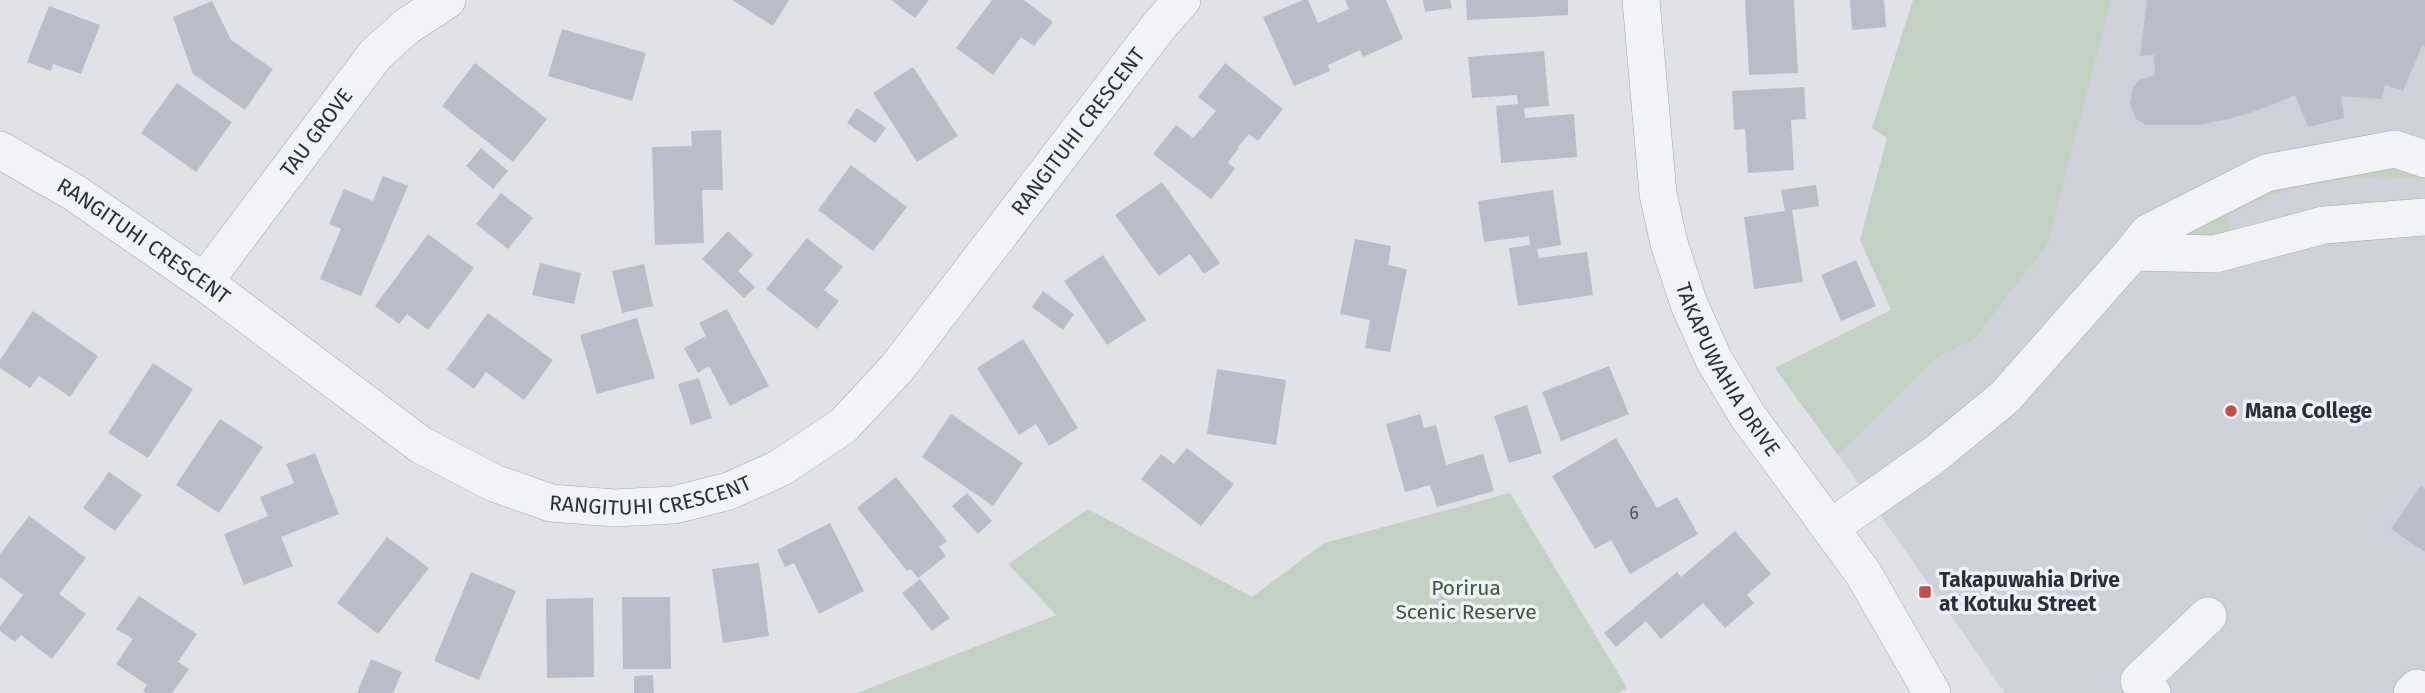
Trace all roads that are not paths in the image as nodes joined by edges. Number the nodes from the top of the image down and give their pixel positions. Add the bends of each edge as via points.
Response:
1 (447, 0) edge
2 (1182, 0) edge
3 (1641, 0) edge
4 (0, 150) edge
5 (2425, 159) edge
6 (2425, 217) edge
7 (2133, 252) junction
8 (204, 282) junction
9 (1830, 528) junction
10 (2208, 616) dead end
11 (1932, 693) edge
12 (2151, 693) edge

1 - 8 street, TAU GROVE via 407,26 375,55
2 - 8 street, RANGITUHI CRESCENT via 897,368 842,426 780,468 729,491 674,505 614,508 551,503 494,483 421,445
3 - 9 street, TAKAPUWAHIA DRIVE via 1658,194 1689,304 1714,360 1747,415
4 - 8 street, RANGITUHI CRESCENT via 75,192
5 - 7 street via 2395,149 2266,173 2148,233
6 - 7 street via 2324,225 2215,254
7 - 9 street via 2005,397 1933,456
9 - 11 street, TAKAPUWAHIA DRIVE via 1863,573
10 - 12 street via 2139,681

